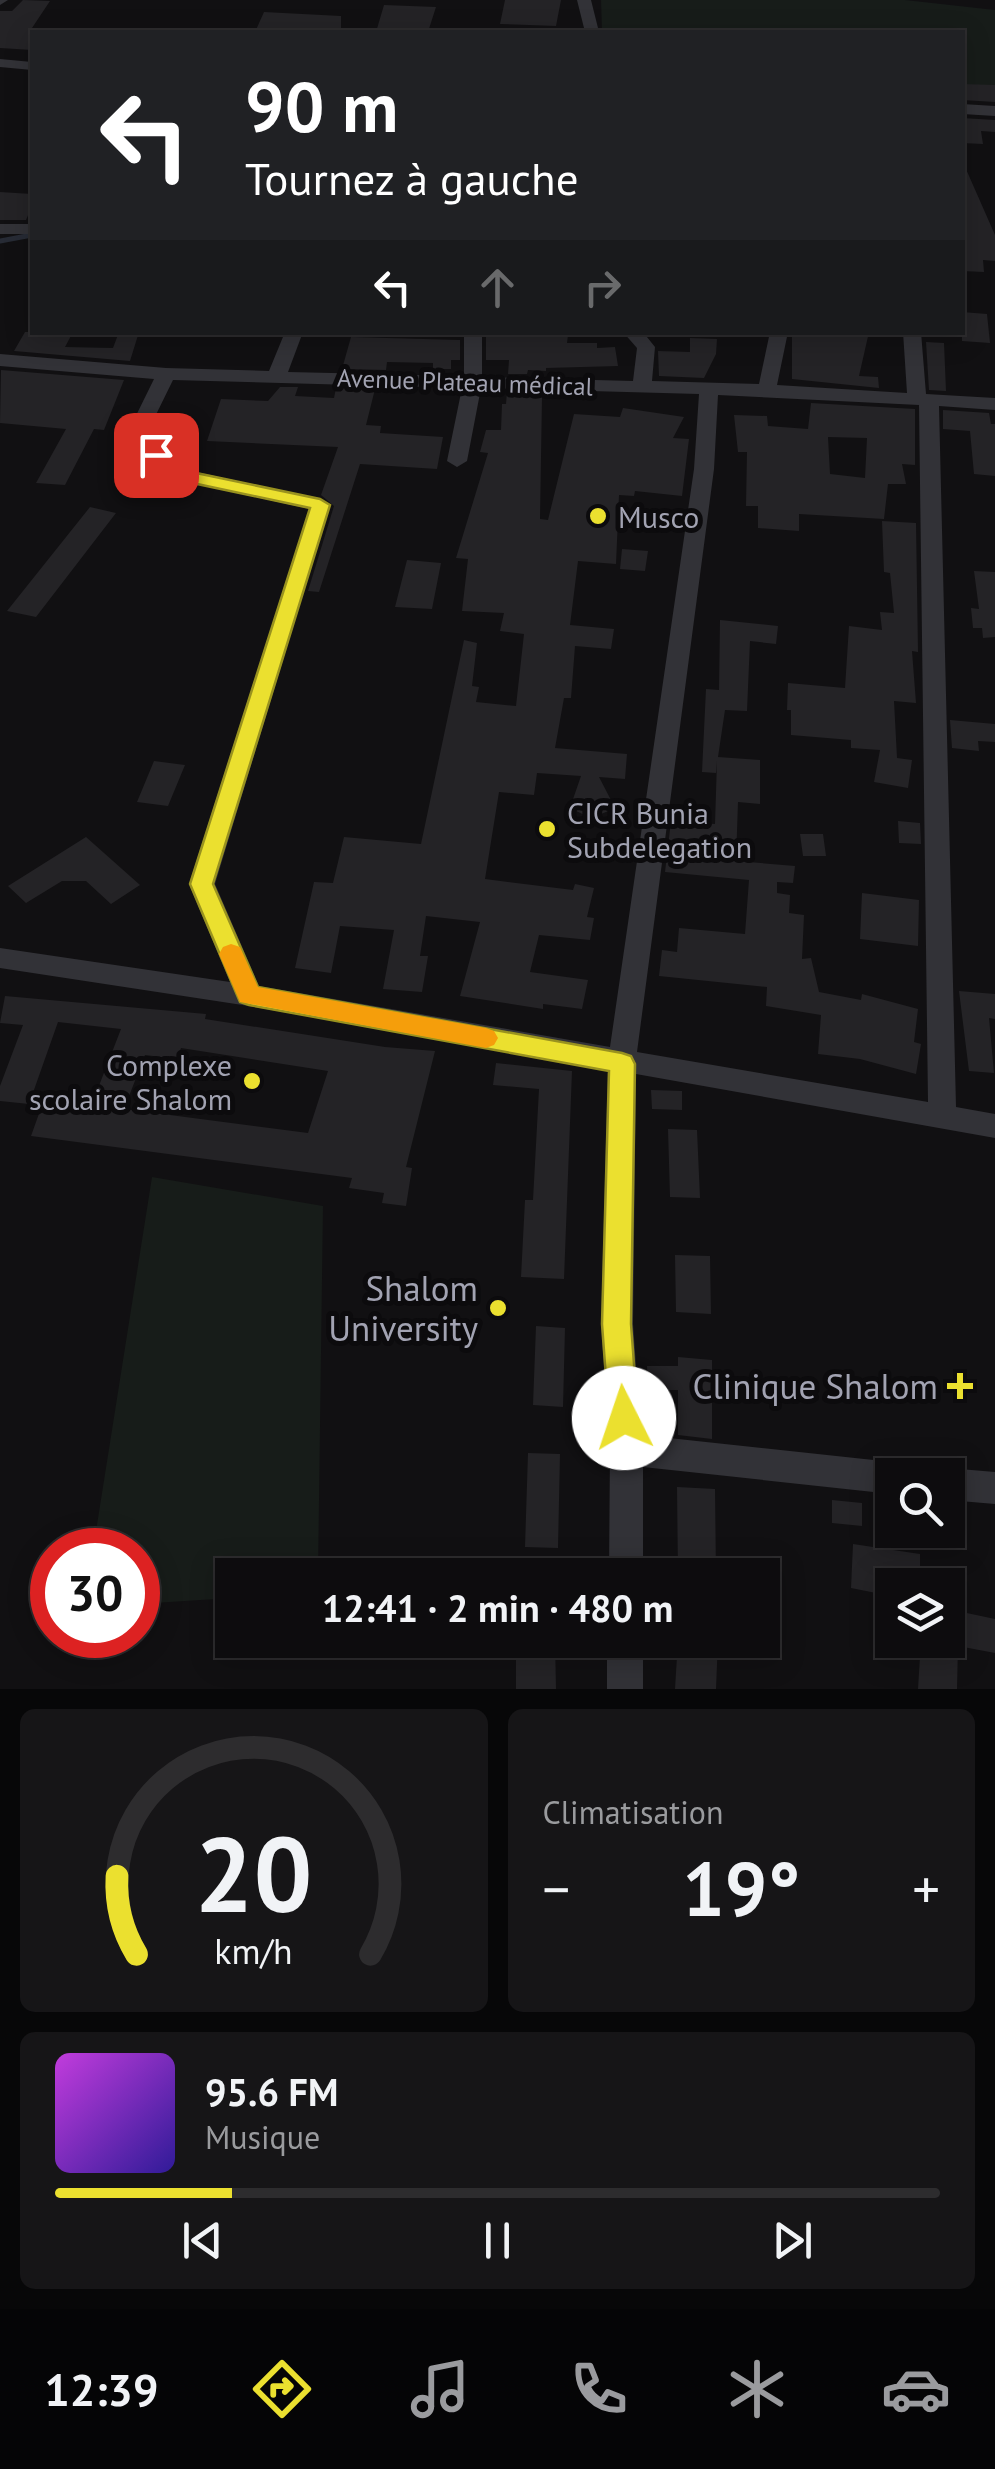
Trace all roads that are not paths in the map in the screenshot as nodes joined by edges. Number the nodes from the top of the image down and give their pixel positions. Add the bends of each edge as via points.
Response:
1 (584, 0) edge
2 (592, 30) edge
3 (0, 63) edge
4 (30, 66) edge
5 (965, 109) edge
6 (995, 111) edge
7 (0, 229) edge
8 (30, 229) edge
9 (293, 335) edge
10 (472, 335) edge
11 (635, 335) edge
12 (778, 335) edge
13 (912, 335) edge
14 (0, 360) edge
15 (166, 374) junction
16 (278, 376) junction
17 (472, 380) junction
18 (642, 388) junction
19 (764, 390) junction
20 (709, 392) junction
21 (923, 400) junction
22 (995, 404) edge
23 (457, 461) dead end
24 (0, 958) edge
25 (249, 995) junction
26 (622, 1064) junction
27 (942, 1119) junction
28 (995, 1126) edge
29 (626, 1449) junction
30 (875, 1476) edge
31 (965, 1485) edge
32 (995, 1488) edge
33 (626, 1558) edge
34 (625, 1658) edge
35 (625, 1689) edge

1 - 2 street
3 - 4 street
5 - 6 street
7 - 8 street
9 - 16 street
10 - 17 street
11 - 18 street via 646,347
12 - 19 street
13 - 21 street
14 - 15 street, Avenue Plateau médical
15 - 16 street, Avenue Plateau médical
15 - 25 street via 136,436 176,474 320,505 202,884
16 - 17 street, Avenue Plateau médical
17 - 18 street, Avenue Plateau médical
17 - 23 street
18 - 20 street, Avenue Plateau médical
19 - 20 street, Avenue Plateau médical
19 - 21 street, Avenue Plateau médical
20 - 26 street
21 - 22 street, Avenue Plateau médical
21 - 27 street
24 - 25 street
25 - 26 street
26 - 27 street
26 - 29 street via 616,1324
27 - 28 street
29 - 30 street
29 - 33 street
31 - 32 street
34 - 35 street

